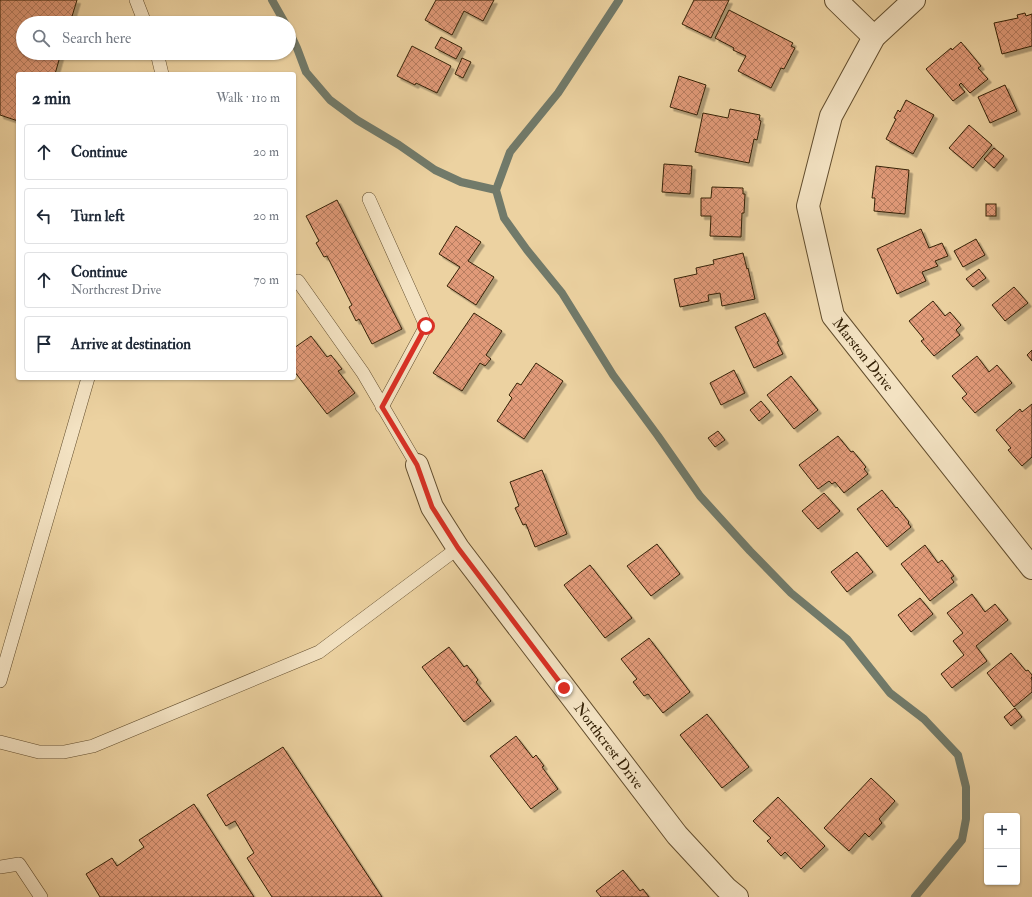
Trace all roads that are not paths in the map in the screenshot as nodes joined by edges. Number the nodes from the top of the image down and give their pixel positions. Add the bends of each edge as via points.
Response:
1 (136, 0) edge
2 (836, 0) edge
3 (914, 0) edge
4 (142, 16) edge
5 (874, 37) junction
6 (159, 60) edge
7 (162, 72) edge
8 (369, 200) dead end
9 (298, 281) dead end
10 (87, 380) edge
11 (382, 407) junction
12 (417, 465) joint
13 (458, 548) junction
14 (1032, 568) edge
15 (0, 681) edge
16 (0, 742) edge
17 (0, 867) edge
18 (40, 897) edge
19 (737, 897) edge

1 - 4 lane
2 - 5 street
3 - 5 street, Marston Drive
5 - 14 street, Marston Drive via 830,116 808,206 833,316
6 - 7 lane
8 - 11 lane via 426,326
9 - 11 lane via 363,373
10 - 15 lane
11 - 12 lane
12 - 13 street, Northcrest Drive via 432,507
13 - 16 lane via 319,652 93,746 64,752 39,752
13 - 19 street, Northcrest Drive via 677,835
17 - 18 lane via 19,864

